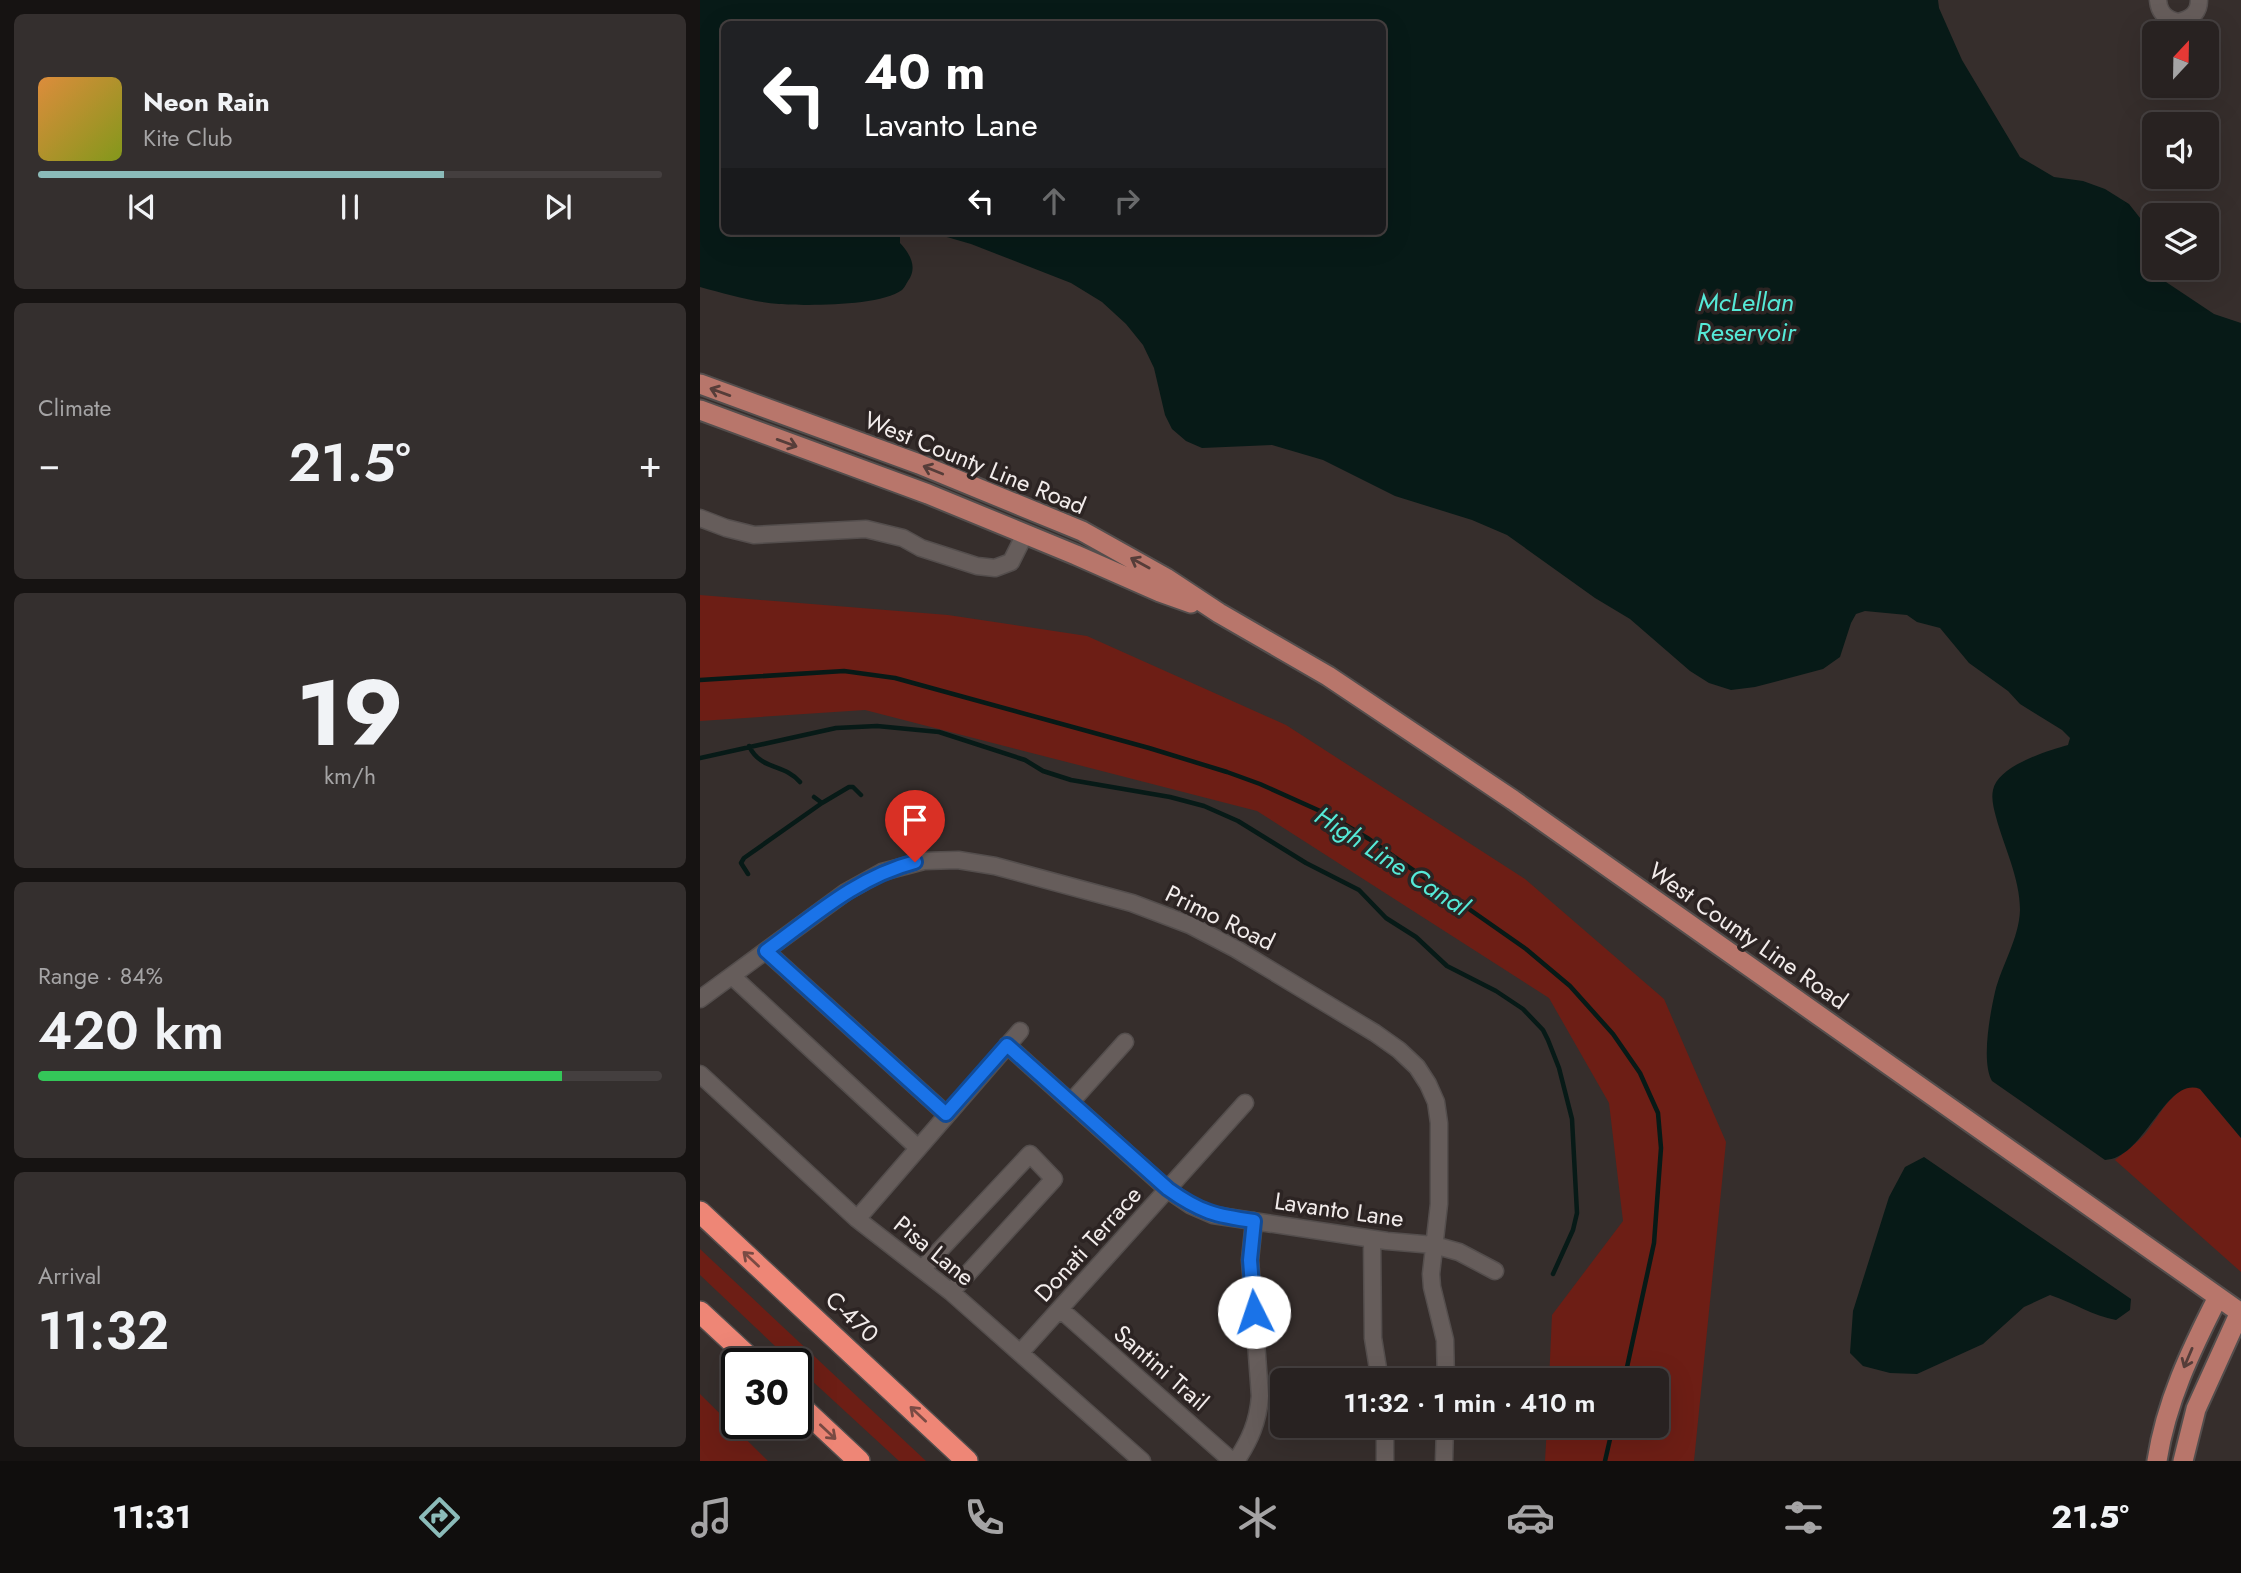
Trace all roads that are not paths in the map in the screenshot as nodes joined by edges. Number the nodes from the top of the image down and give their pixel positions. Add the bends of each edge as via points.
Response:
1 (2158, 0) edge
2 (2199, 0) edge
3 (700, 384) edge
4 (700, 411) edge
5 (700, 518) edge
6 (1026, 534) junction
7 (1219, 613) junction
8 (766, 951) junction
9 (732, 976) junction
10 (700, 999) edge
11 (1020, 1031) dead end
12 (1125, 1042) dead end
13 (1007, 1045) junction
14 (700, 1074) edge
15 (1071, 1102) junction
16 (1245, 1103) dead end
17 (946, 1114) junction
18 (918, 1148) junction
19 (1168, 1189) junction
20 (700, 1212) edge
21 (857, 1219) junction
22 (1254, 1221) junction
23 (1372, 1239) junction
24 (1434, 1245) junction
25 (923, 1268) junction
26 (1495, 1271) dead end
27 (951, 1292) junction
28 (2218, 1297) junction
29 (1060, 1309) junction
30 (700, 1312) edge
31 (2240, 1313) edge
32 (739, 1348) edge
33 (1020, 1353) junction
34 (1378, 1368) edge
35 (1446, 1368) edge
36 (812, 1417) edge
37 (1385, 1438) edge
38 (1445, 1438) edge
39 (859, 1461) edge
40 (967, 1461) edge
41 (1142, 1461) edge
42 (1234, 1461) edge
43 (1385, 1461) edge
44 (1444, 1461) edge
45 (2157, 1461) edge
46 (2183, 1461) edge

1 - 2 street via 2161,12 2178,22 2197,12
7 -> 3 main road, West County Line Road via 1082,531 919,464
4 -> 6 main road, West County Line Road
5 - 6 street via 754,536 866,529 995,568 1011,562
6 - 7 main road, West County Line Road
7 - 28 main road, West County Line Road via 1328,676 1501,792
8 - 9 street, Primo Road
8 - 17 street
8 - 24 street, Primo Road via 863,881 924,861 995,866 1132,902 1179,920 1259,961 1353,1019 1416,1067 1438,1113 1439,1204
9 - 10 street, Primo Road
9 - 18 street
11 - 13 street
12 - 15 street
13 - 15 street, Lavanto Lane
13 - 17 street
14 - 21 street, Pisa Lane
15 - 19 street, Lavanto Lane
16 - 19 street, Donati Terrace
17 - 18 street
18 - 21 street
19 - 22 street, Lavanto Lane via 1213,1215
19 - 29 street, Donati Terrace
40 -> 20 highway, C-470
21 - 25 street, Pisa Lane
22 - 23 street, Lavanto Lane
22 - 42 street via 1250,1260 1260,1396 1258,1417
23 - 24 street, Lavanto Lane
23 - 34 street via 1373,1338
24 - 26 street, Lavanto Lane via 1460,1252
24 - 35 street, Primo Road via 1432,1287 1445,1340
25 - 27 street, Pisa Lane
25 - 27 street via 1030,1154 1054,1179
27 - 33 street, Pisa Lane
28 - 31 main road, West County Line Road
28 -> 45 main road via 2172,1397
29 - 33 street, Donati Terrace
29 - 42 street, Santini Trail
30 - 32 highway
31 - 46 main road via 2196,1409
33 - 41 street, Pisa Lane
36 -> 39 highway
37 - 43 street
38 - 44 street

